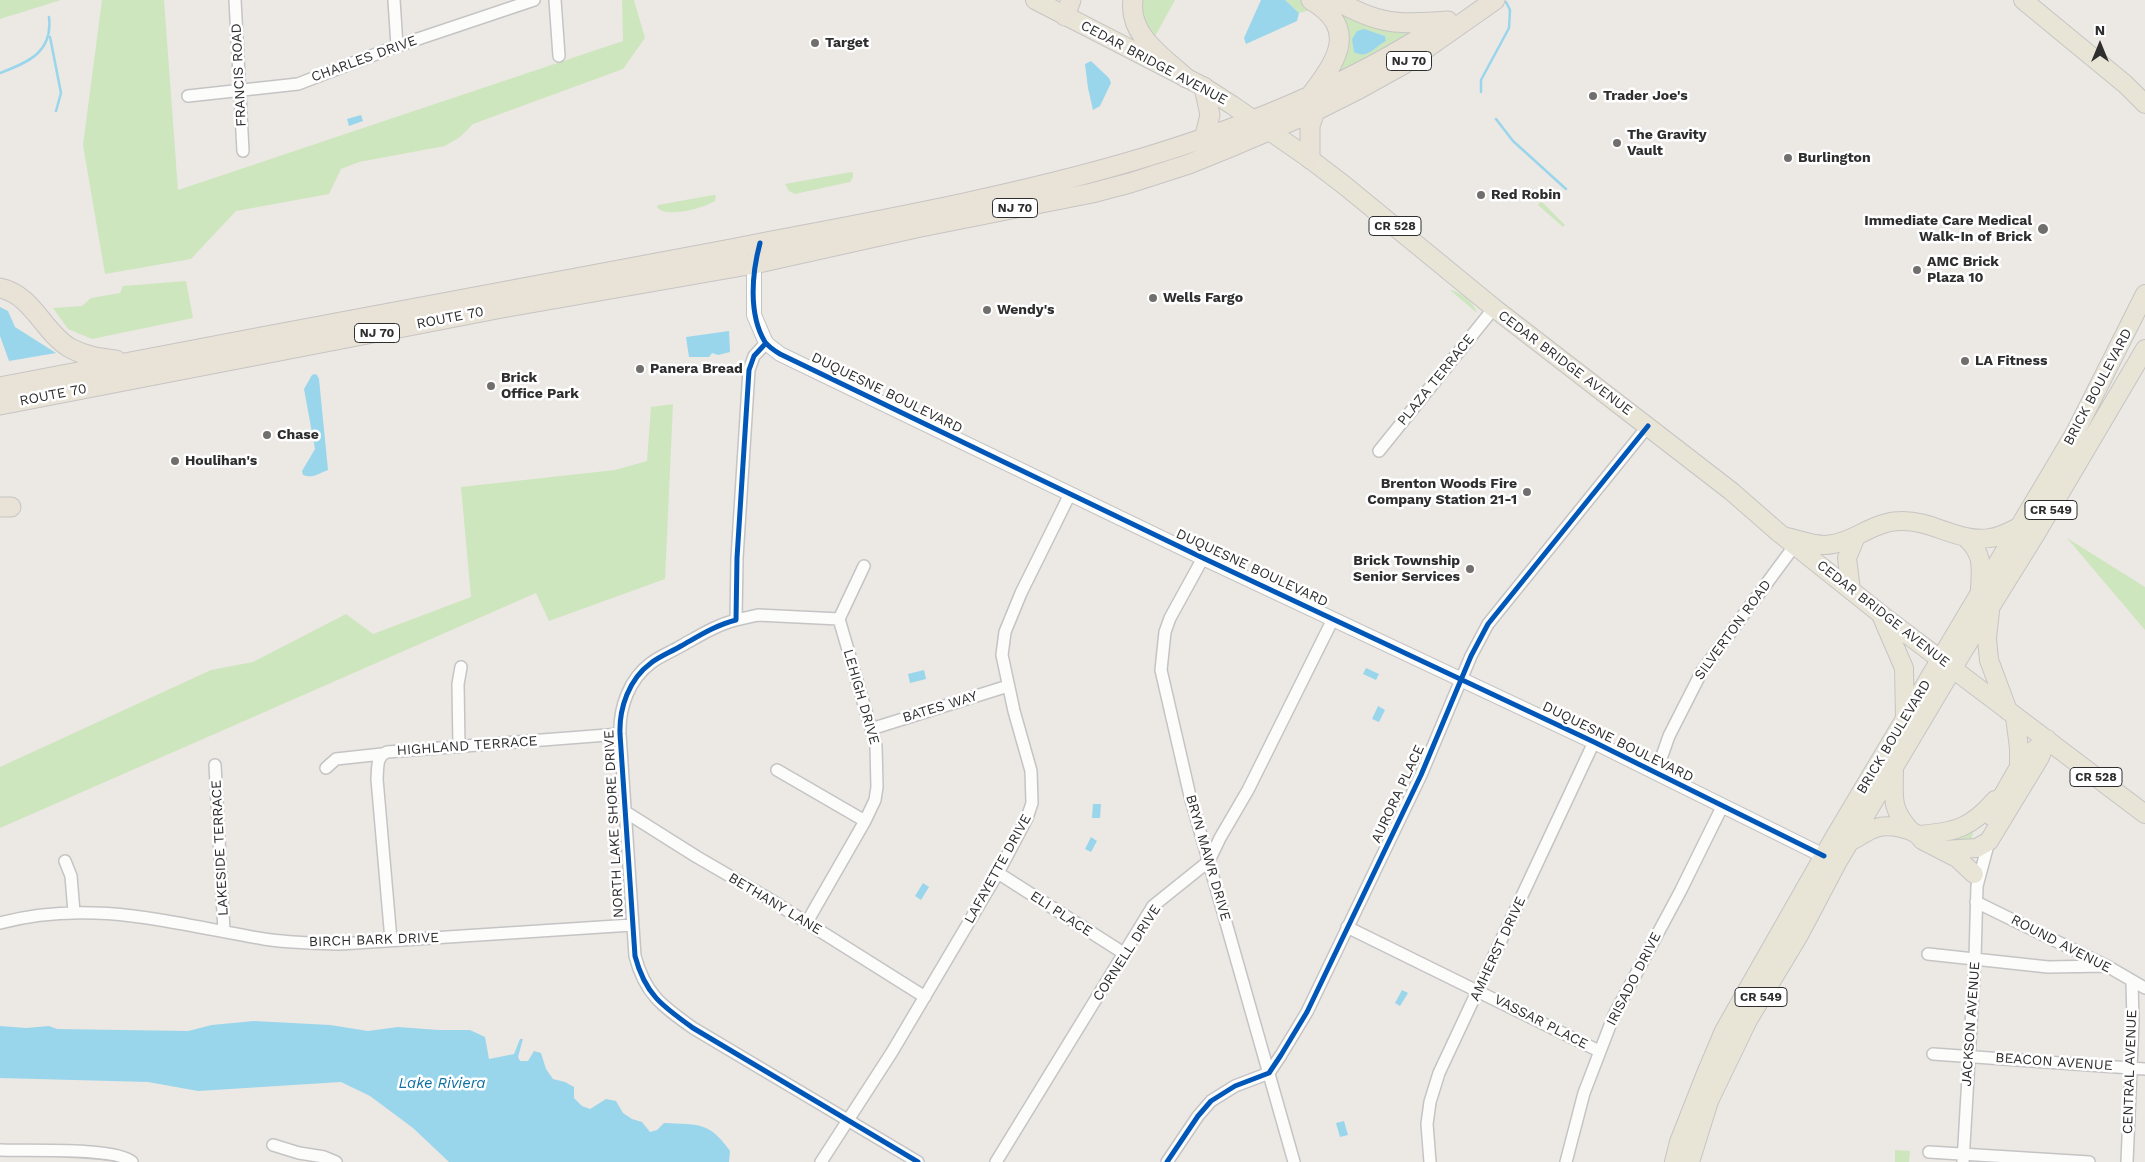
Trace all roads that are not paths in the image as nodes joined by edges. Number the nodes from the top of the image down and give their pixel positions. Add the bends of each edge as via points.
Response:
1 (235, 0) edge
2 (394, 0) edge
3 (534, 0) edge
4 (555, 0) edge
5 (1035, 0) edge
6 (1133, 0) edge
7 (1311, 0) edge
8 (1336, 0) edge
9 (1479, 0) edge
10 (1495, 0) edge
11 (2024, 0) edge
12 (1068, 8) edge
13 (1448, 21) junction
14 (397, 46) junction
15 (559, 56) dead end
16 (1186, 78) junction
17 (2118, 79) junction
18 (1204, 87) junction
19 (240, 90) junction
20 (2145, 91) edge
21 (188, 96) dead end
22 (1312, 104) junction
23 (2145, 104) edge
24 (2145, 114) edge
25 (1254, 120) junction
26 (1269, 130) junction
27 (1204, 140) junction
28 (243, 151) dead end
29 (1310, 159) junction
30 (760, 243) junction
31 (754, 264) junction
32 (0, 288) edge
33 (2145, 294) edge
34 (1494, 308) junction
35 (766, 342) junction
36 (2145, 348) edge
37 (134, 362) junction
38 (0, 387) edge
39 (0, 405) edge
40 (1648, 426) junction
41 (1379, 451) dead end
42 (1070, 494) junction
43 (2021, 525) junction
44 (1856, 536) junction
45 (1965, 538) junction
46 (1789, 541) junction
47 (1203, 558) junction
48 (864, 566) dead end
49 (1851, 590) junction
50 (1980, 592) junction
51 (1991, 606) junction
52 (1880, 613) junction
53 (839, 619) junction
54 (1333, 619) junction
55 (736, 620) junction
56 (1946, 664) junction
57 (461, 667) dead end
58 (1461, 679) junction
59 (1008, 686) junction
60 (2012, 714) junction
61 (1906, 717) junction
62 (871, 729) junction
63 (620, 734) junction
64 (2047, 739) junction
65 (1594, 742) junction
66 (458, 747) junction
67 (382, 754) junction
68 (215, 765) dead end
69 (2019, 767) junction
70 (326, 768) dead end
71 (1894, 768) junction
72 (777, 770) dead end
73 (1656, 773) junction
74 (2003, 792) junction
75 (1723, 805) junction
76 (624, 811) junction
77 (2145, 814) edge
78 (865, 822) junction
79 (1914, 833) junction
80 (1851, 841) junction
81 (1983, 844) junction
82 (1943, 850) junction
83 (1824, 856) junction
84 (65, 861) dead end
85 (1210, 861) junction
86 (998, 873) junction
87 (1975, 880) junction
88 (1976, 902) junction
89 (74, 912) junction
90 (806, 922) junction
91 (0, 923) edge
92 (632, 925) junction
93 (1347, 927) junction
94 (224, 931) junction
95 (391, 940) junction
96 (1125, 954) junction
97 (1928, 954) dead end
98 (1975, 958) junction
99 (2107, 966) junction
100 (2132, 981) junction
101 (2145, 988) edge
102 (1478, 991) junction
103 (925, 997) junction
104 (1599, 1051) junction
105 (1933, 1054) dead end
106 (1969, 1056) junction
107 (2130, 1068) junction
108 (2145, 1069) edge
109 (1269, 1073) junction
110 (848, 1120) junction
111 (273, 1145) dead end
112 (0, 1150) edge
113 (1929, 1152) dead end
114 (25, 1156) edge
115 (1963, 1158) edge
116 (132, 1162) edge
117 (336, 1162) edge
118 (821, 1162) edge
119 (918, 1162) edge
120 (996, 1162) edge
121 (1167, 1162) edge
122 (1294, 1162) edge
123 (1430, 1162) edge
124 (1566, 1162) edge
125 (1674, 1162) edge
126 (1690, 1162) edge
127 (2089, 1162) edge
128 (2127, 1162) edge

1 - 19 street, FRANCIS ROAD
2 - 14 street
3 - 14 street, CHARLES DRIVE
4 - 15 street
5 - 12 main road, CEDAR BRIDGE AVENUE / CR 528
6 - 16 highway via 1135,23 1146,41
7 - 22 highway via 1332,17 1340,42 1337,55
8 - 13 highway via 1362,14 1394,23
9 - 13 highway, NJ 70
10 - 22 highway, NJ 70 via 1404,64
11 - 17 main road
12 - 16 main road, CEDAR BRIDGE AVENUE / CR 528
13 - 22 highway, NJ 70
14 - 19 street, CHARLES DRIVE via 298,84
16 - 18 main road, CEDAR BRIDGE AVENUE / CR 528
17 - 20 main road
17 - 23 main road
17 - 24 main road
18 - 25 main road, CEDAR BRIDGE AVENUE / CR 528
18 - 27 highway via 1210,115
19 - 21 street, CHARLES DRIVE
19 - 28 street, FRANCIS ROAD
22 - 25 highway, NJ 70
22 - 26 highway, NJ 70
22 - 29 highway
25 - 26 main road, CEDAR BRIDGE AVENUE / CR 528
25 - 27 highway, NJ 70
26 - 29 main road, CEDAR BRIDGE AVENUE / CR 528
26 - 31 highway, NJ 70 via 1188,164 1111,188
27 - 30 highway, NJ 70 via 1109,168 971,202
29 - 34 main road, CEDAR BRIDGE AVENUE / CR 528
30 - 31 street, DUQUESNE BOULEVARD
30 - 37 highway, ROUTE 70 / NJ 70
31 - 35 street, DUQUESNE BOULEVARD via 754,315
31 - 39 highway, ROUTE 70 / NJ 70 via 510,307
32 - 37 highway via 14,293 70,348 88,356
33 - 43 main road, BRICK BOULEVARD / CR 549 via 2075,433
34 - 40 main road, CEDAR BRIDGE AVENUE / CR 528
34 - 41 street, PLAZA TERRACE
35 - 42 street, DUQUESNE BOULEVARD via 780,354
35 - 55 street via 754,356 749,370
36 - 51 main road, BRICK BOULEVARD / CR 549
37 - 38 highway, NJ 70
40 - 46 main road, CEDAR BRIDGE AVENUE / CR 528
40 - 58 street, AURORA PLACE via 1488,624
42 - 47 street, DUQUESNE BOULEVARD
42 - 59 street, LAFAYETTE DRIVE via 1005,632 1002,655
43 - 45 main road via 1989,539
43 - 50 main road, BRICK BOULEVARD / CR 549
44 - 45 main road via 1876,525 1901,520 1922,523
44 - 46 main road via 1826,545
44 - 49 main road via 1847,558
45 - 50 main road via 1981,560
46 - 49 main road, CEDAR BRIDGE AVENUE / CR 528
46 - 73 street, SILVERTON ROAD via 1702,671 1668,736
47 - 54 street, DUQUESNE BOULEVARD
47 - 85 street, BRYN MAWR DRIVE via 1170,618 1165,632 1161,670 1190,796
48 - 53 street
49 - 52 main road, CEDAR BRIDGE AVENUE / CR 528
50 - 56 main road, BRICK BOULEVARD / CR 549
51 - 56 main road, BRICK BOULEVARD / CR 549
51 - 60 main road via 1987,638 1989,660
52 - 56 main road, CEDAR BRIDGE AVENUE / CR 528
52 - 61 main road via 1904,668
53 - 55 street via 758,615
53 - 62 street, LEHIGH DRIVE
54 - 58 street, DUQUESNE BOULEVARD
54 - 85 street, CORNELL DRIVE
55 - 63 street, NORTH LAKE SHORE DRIVE via 697,636 650,664 634,680 622,706
56 - 60 main road, CEDAR BRIDGE AVENUE / CR 528
56 - 61 main road, BRICK BOULEVARD / CR 549
56 - 71 main road, BRICK BOULEVARD / CR 549
57 - 66 street
58 - 65 street, DUQUESNE BOULEVARD
58 - 93 street, AURORA PLACE via 1421,775
59 - 62 street, BATES WAY
59 - 86 street, LAFAYETTE DRIVE via 1033,786 1027,818
60 - 64 main road, CEDAR BRIDGE AVENUE / CR 528
60 - 69 main road
61 - 83 main road, BRICK BOULEVARD / CR 549
62 - 78 street, LEHIGH DRIVE via 876,746 877,787
63 - 66 street, HIGHLAND TERRACE
63 - 76 street, NORTH LAKE SHORE DRIVE
64 - 69 main road, JACKSON AVENUE
64 - 77 main road, CEDAR BRIDGE AVENUE / CR 528
64 - 81 main road, JACKSON AVENUE via 2040,757
65 - 73 street, DUQUESNE BOULEVARD
65 - 102 street, AMHERST DRIVE
66 - 67 street, HIGHLAND TERRACE
67 - 70 street via 336,759
67 - 95 street, HIGHLAND TERRACE via 377,779
68 - 94 street, LAKESIDE TERRACE
69 - 74 main road, JACKSON AVENUE
71 - 79 main road via 1894,808 1900,820
71 - 80 main road, BRICK BOULEVARD / CR 549
72 - 78 street
73 - 75 street, DUQUESNE BOULEVARD
74 - 79 main road via 1987,810 1956,830
74 - 81 main road, JACKSON AVENUE via 1983,828
75 - 83 street, DUQUESNE BOULEVARD
75 - 104 street, IRISADO DRIVE via 1614,1015
76 - 90 street, BETHANY LANE
76 - 92 street, NORTH LAKE SHORE DRIVE
78 - 90 street, LEHIGH DRIVE
79 - 80 main road via 1877,827
79 - 82 main road
80 - 126 main road, BRICK BOULEVARD / CR 549 via 1748,1020 1709,1101
81 - 82 main road
81 - 87 street, JACKSON AVENUE
82 - 87 main road via 1963,862
83 - 125 main road, BRICK BOULEVARD / CR 549 via 1724,1031 1704,1076
84 - 89 street via 72,876
85 - 96 street, CORNELL DRIVE via 1153,906
85 - 109 street, BRYN MAWR DRIVE
86 - 96 street, ELI PLACE
86 - 103 street, LAFAYETTE DRIVE
87 - 88 street, JACKSON AVENUE
88 - 98 street, JACKSON AVENUE
88 - 99 street, ROUND AVENUE
89 - 91 street, BIRCH BARK DRIVE via 28,915
89 - 94 street, BIRCH BARK DRIVE via 115,912
90 - 103 street, BETHANY LANE
92 - 95 street, BIRCH BARK DRIVE
92 - 110 street, NORTH LAKE SHORE DRIVE via 641,977 666,1009
93 - 102 street, VASSAR PLACE
93 - 109 street, AURORA PLACE via 1306,1012
94 - 95 street, BIRCH BARK DRIVE via 296,943
96 - 120 street, CORNELL DRIVE
97 - 98 street
98 - 99 street via 2048,967
98 - 106 street, JACKSON AVENUE
99 - 100 street, ROUND AVENUE
100 - 101 street, ROUND AVENUE
100 - 107 street, CENTRAL AVENUE
102 - 104 street, VASSAR PLACE
102 - 123 street, AMHERST DRIVE via 1439,1073 1430,1102
103 - 110 street, LAFAYETTE DRIVE
104 - 124 street, IRISADO DRIVE
105 - 106 street, BEACON AVENUE
106 - 107 street, BEACON AVENUE
106 - 115 street, JACKSON AVENUE
107 - 108 street, BEACON AVENUE
107 - 128 street, CENTRAL AVENUE
109 - 121 street via 1235,1086 1211,1101
109 - 122 street, BRYN MAWR DRIVE
110 - 118 street, LAFAYETTE DRIVE
110 - 119 street, NORTH LAKE SHORE DRIVE
111 - 117 street
112 - 114 street
113 - 115 street
114 - 116 street via 67,1151 124,1156
115 - 127 street

